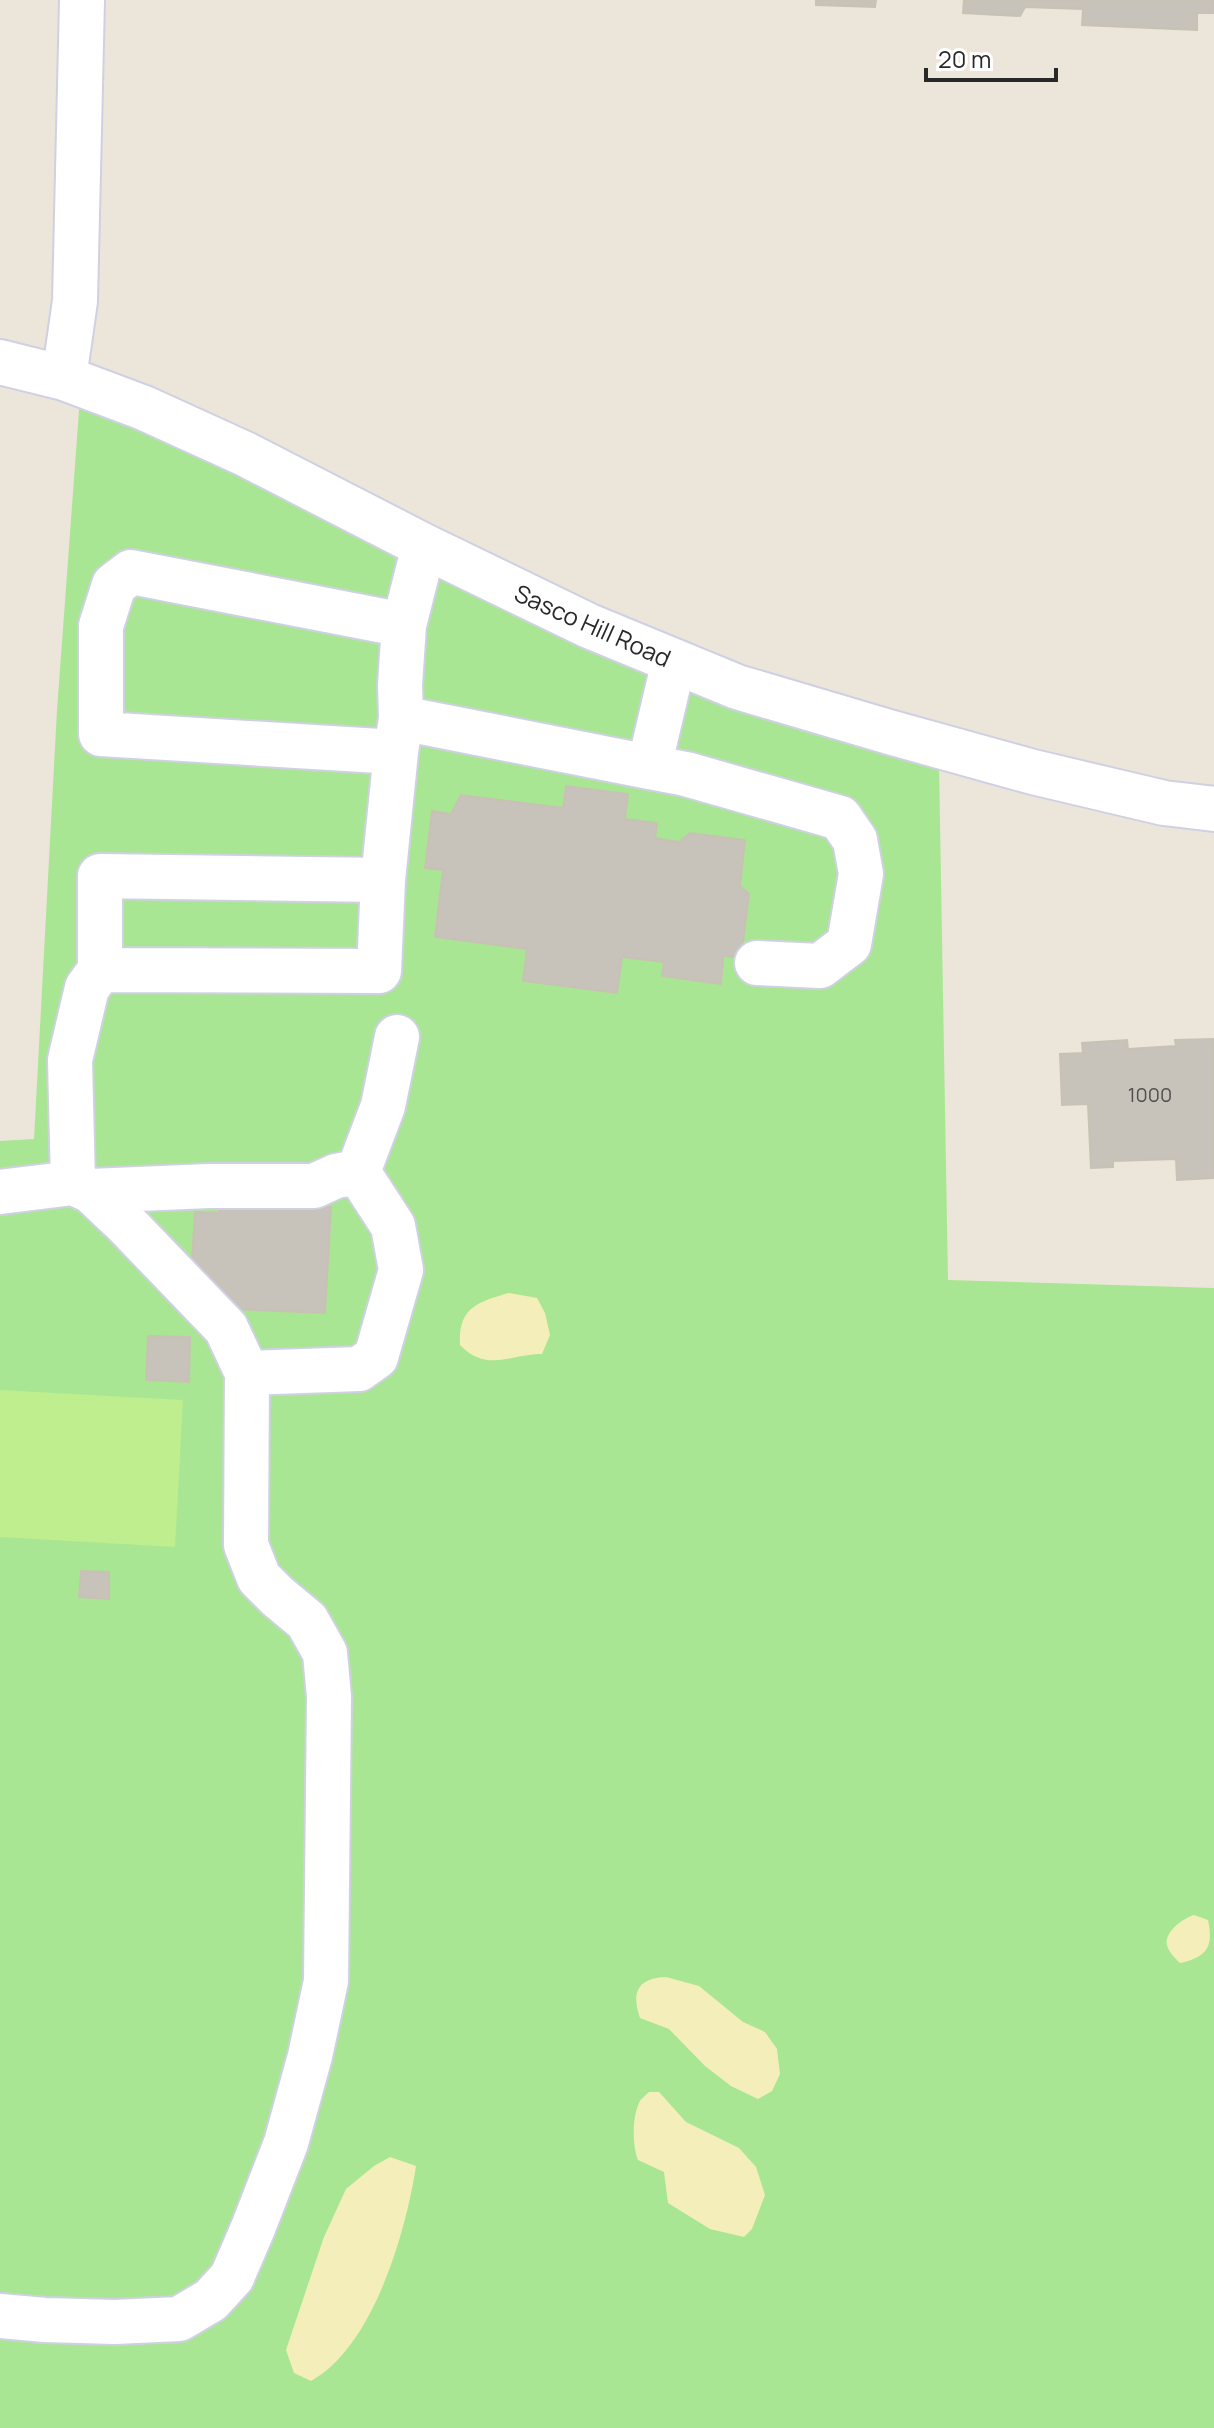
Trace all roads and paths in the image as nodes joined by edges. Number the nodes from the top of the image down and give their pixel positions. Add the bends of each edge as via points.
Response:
1 (82, 0) edge
2 (0, 362) edge
3 (64, 378) junction
4 (424, 546) junction
5 (404, 625) junction
6 (674, 661) junction
7 (398, 735) junction
8 (649, 767) junction
9 (1214, 809) edge
10 (383, 880) junction
11 (757, 963) dead end
12 (100, 970) junction
13 (397, 1037) dead end
14 (358, 1172) junction
15 (82, 1187) junction
16 (0, 1192) edge
17 (247, 1373) junction
18 (0, 2316) edge

1 - 3 street via 75,301
2 - 3 street, Sasco Hill Road
3 - 4 street, Sasco Hill Road via 245,454
4 - 5 street
4 - 6 street, Sasco Hill Road
5 - 7 street
5 - 7 street via 131,572 114,585 101,626 101,734
6 - 8 street
6 - 9 street, Sasco Hill Road via 737,687 991,761 1164,803
7 - 8 street
7 - 10 street
8 - 11 street via 840,818 855,840 861,874 849,944 820,966
10 - 12 street via 379,971
10 - 12 street via 100,876
12 - 15 street via 87,988 70,1060
13 - 14 street via 383,1106
14 - 15 street via 314,1186
14 - 17 street via 393,1226 401,1270 376,1357 359,1369
15 - 16 street
15 - 17 street via 125,1223 226,1328
17 - 18 street via 246,1545 259,1578 307,1621 325,1653 326,1981 310,2056 286,2143 253,2228 232,2277 211,2300 179,2319 115,2322

